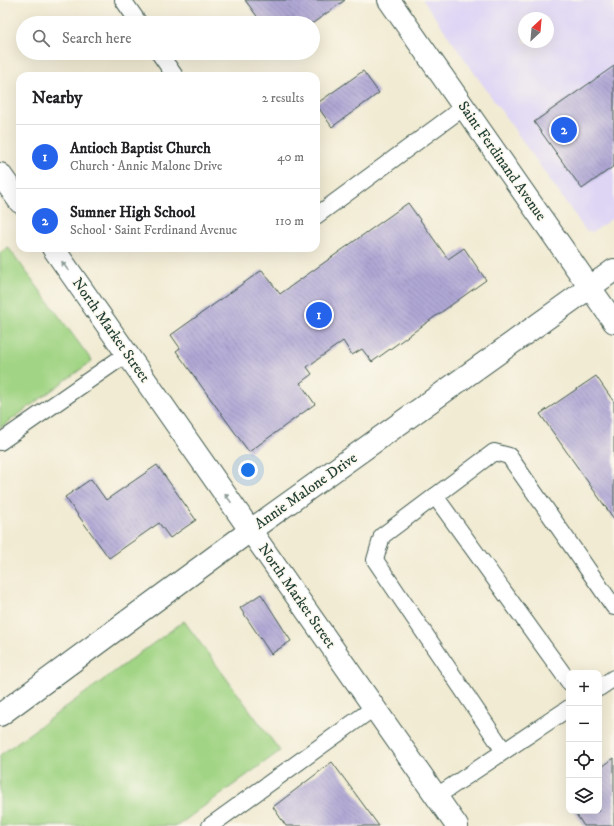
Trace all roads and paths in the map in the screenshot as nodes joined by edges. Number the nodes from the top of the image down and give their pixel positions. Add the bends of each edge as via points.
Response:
1 (123, 0) edge
2 (389, 0) edge
3 (134, 16) edge
4 (165, 60) edge
5 (172, 72) edge
6 (464, 107) junction
7 (0, 174) edge
8 (16, 196) edge
9 (320, 213) edge
10 (56, 252) edge
11 (614, 270) edge
12 (590, 288) junction
13 (614, 322) edge
14 (128, 353) junction
15 (0, 442) edge
16 (435, 496) junction
17 (251, 530) junction
18 (614, 607) edge
19 (566, 678) edge
20 (614, 678) edge
21 (602, 686) edge
22 (375, 707) junction
23 (566, 710) edge
24 (0, 715) edge
25 (504, 751) junction
26 (437, 796) junction
27 (210, 826) edge
28 (457, 826) edge

1 - 3 lane
2 - 6 street, Saint Ferdinand Avenue
4 - 5 lane
6 - 9 lane
6 - 12 street, Saint Ferdinand Avenue
7 - 8 street
14 -> 10 street, North Market Street
11 - 12 street, Annie Malone Drive
12 - 13 street, Saint Ferdinand Avenue
12 - 17 street, Annie Malone Drive
14 - 15 lane
17 -> 14 street, North Market Street
16 - 18 lane via 494,452 509,456
16 - 19 lane
16 - 25 lane via 382,536 375,560
17 - 22 street, North Market Street
17 - 24 street, Annie Malone Drive
20 - 21 lane
22 - 26 street, North Market Street
22 - 27 lane
23 - 25 lane
25 - 26 lane
26 - 28 street, North Market Street

